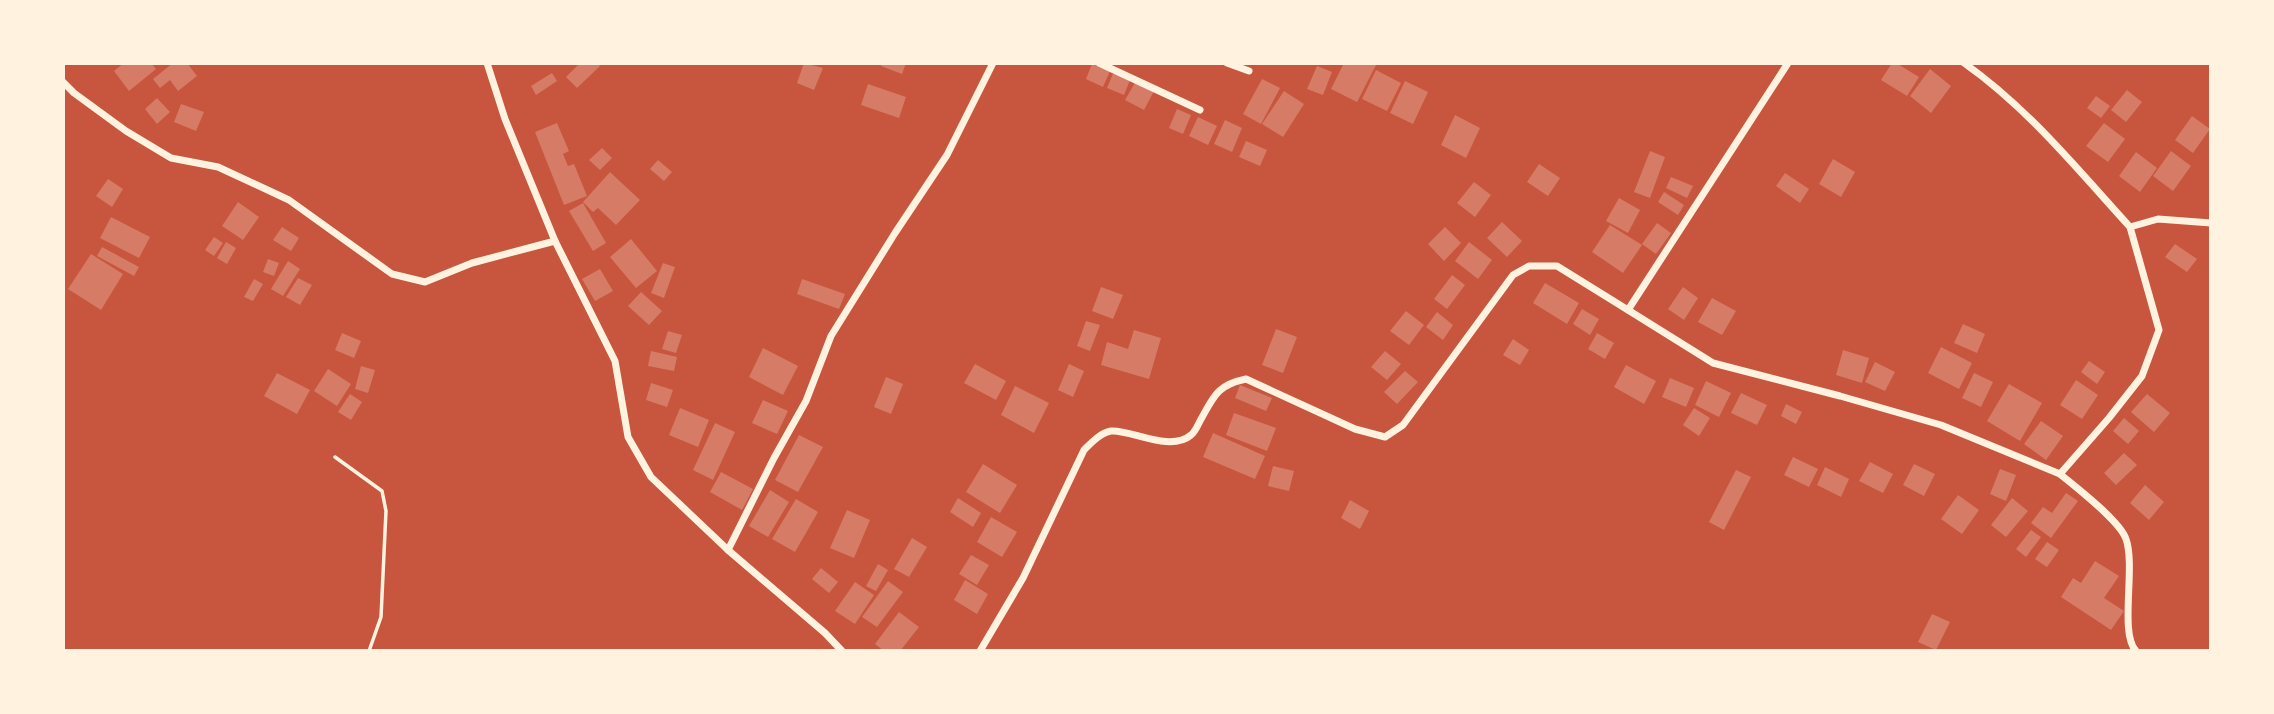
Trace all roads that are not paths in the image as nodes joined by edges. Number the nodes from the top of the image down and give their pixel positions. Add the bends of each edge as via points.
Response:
1 (487, 63) edge
2 (993, 63) edge
3 (1099, 63) edge
4 (1227, 63) edge
5 (1788, 63) edge
6 (1964, 63) edge
7 (1249, 71) dead end
8 (63, 82) edge
9 (1199, 110) dead end
10 (2211, 223) edge
11 (2130, 227) junction
12 (555, 241) junction
13 (1628, 310) junction
14 (2060, 474) junction
15 (729, 550) junction
16 (842, 651) edge
17 (980, 651) edge
18 (2136, 651) edge

1 - 12 street
2 - 15 street via 947,155 831,336 806,401
3 - 9 street
4 - 7 street
5 - 13 street
6 - 11 street via 2023,111
8 - 12 street via 126,131 171,158 218,167 289,200 392,274 425,282 472,262
10 - 11 street via 2158,219
11 - 14 street via 2159,330 2142,376
12 - 15 street via 615,361 628,437 651,477
13 - 14 street via 1713,363 1941,425
13 - 17 street via 1557,266 1530,265 1513,275 1403,425 1385,437 1355,429 1246,379 1228,383 1215,395 1191,435 1179,440 1155,441 1111,431 1095,438 1084,450 1023,578
14 - 18 street via 2096,503 2126,537 2131,572 2128,618
15 - 16 street

